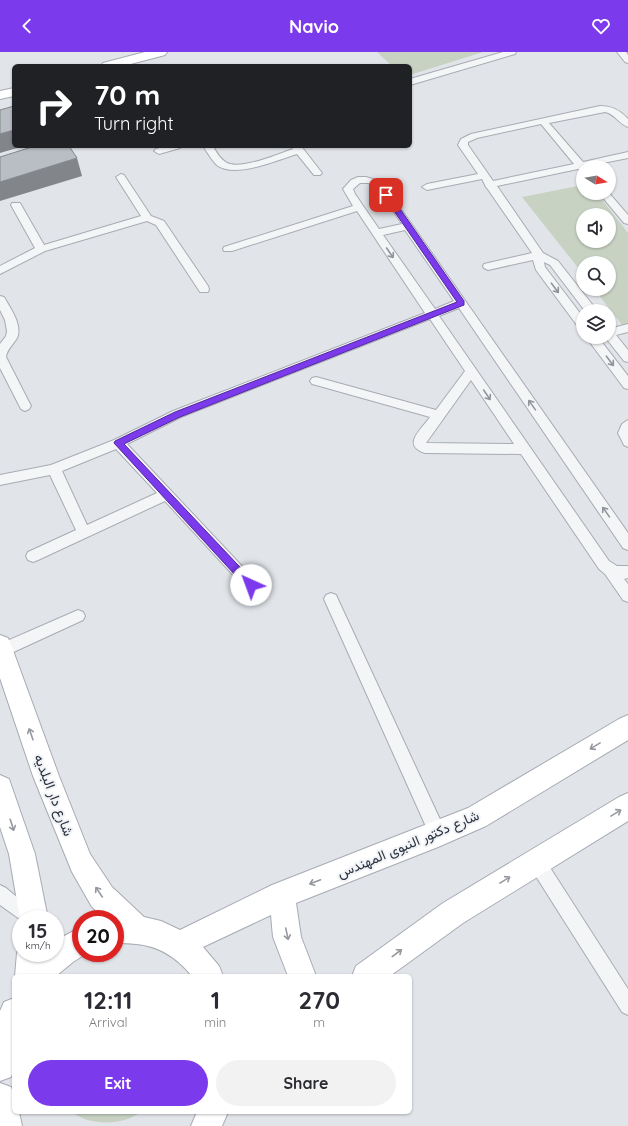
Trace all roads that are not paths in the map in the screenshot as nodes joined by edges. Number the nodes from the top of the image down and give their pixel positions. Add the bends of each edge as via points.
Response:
1 (160, 52) edge
2 (512, 52) edge
3 (621, 52) edge
4 (628, 60) edge
5 (115, 64) edge
6 (412, 81) edge
7 (12, 93) edge
8 (0, 96) edge
9 (543, 121) junction
10 (628, 124) edge
11 (170, 148) edge
12 (209, 148) edge
13 (297, 148) edge
14 (159, 151) dead end
15 (628, 155) edge
16 (576, 160) edge
17 (609, 160) edge
18 (576, 168) edge
19 (317, 173) dead end
20 (484, 176) junction
21 (121, 177) dead end
22 (489, 185) junction
23 (427, 187) dead end
24 (610, 200) edge
25 (16, 205) dead end
26 (359, 208) junction
27 (147, 218) junction
28 (628, 221) edge
29 (408, 226) junction
30 (377, 234) junction
31 (41, 249) junction
32 (228, 250) dead end
33 (540, 255) junction
34 (488, 266) dead end
35 (0, 270) edge
36 (204, 289) dead end
37 (0, 300) edge
38 (461, 303) junction
39 (586, 304) edge
40 (432, 314) junction
41 (576, 316) edge
42 (628, 328) edge
43 (616, 331) edge
44 (616, 342) edge
45 (598, 344) edge
46 (0, 357) edge
47 (628, 358) edge
48 (471, 371) junction
49 (316, 381) dead end
50 (628, 385) edge
51 (25, 406) dead end
52 (439, 415) junction
53 (628, 424) edge
54 (628, 442) edge
55 (118, 443) junction
56 (524, 449) junction
57 (54, 469) junction
58 (0, 480) edge
59 (166, 495) junction
60 (84, 532) junction
61 (628, 544) edge
62 (33, 556) dead end
63 (611, 571) junction
64 (628, 572) edge
65 (251, 585) dead end
66 (628, 596) edge
67 (331, 599) dead end
68 (78, 616) dead end
69 (1, 648) edge
70 (628, 726) edge
71 (0, 788) edge
72 (628, 806) edge
73 (438, 834) junction
74 (536, 861) junction
75 (0, 894) edge
76 (282, 895) junction
77 (20, 910) edge
78 (32, 910) edge
79 (126, 930) edge
80 (180, 944) junction
81 (72, 946) edge
82 (30, 962) edge
83 (28, 974) edge
84 (39, 974) edge
85 (208, 974) edge
86 (301, 974) edge
87 (369, 974) edge
88 (628, 1006) edge
89 (12, 1018) edge
90 (0, 1066) edge
91 (0, 1098) edge
92 (212, 1114) edge
93 (7, 1126) edge
94 (206, 1126) edge

1 - 5 street
2 - 6 lane
3 - 4 lane
7 - 8 street
9 - 10 lane via 605,109 616,112
9 - 16 lane
9 - 20 lane via 474,136 464,141 464,149
11 - 14 lane
12 - 13 lane via 220,163 230,167 242,166
13 - 19 lane
15 - 17 lane
18 - 22 lane
20 - 22 lane
20 - 23 lane
21 - 27 lane
22 - 33 lane
24 - 28 lane
25 - 31 lane
26 - 29 lane via 348,189 350,184 357,180 373,181 379,184
26 - 30 lane
26 - 32 lane
27 - 31 lane
27 - 36 lane via 160,223
29 - 30 lane
29 - 38 lane
30 -> 40 lane
31 - 35 lane
33 - 34 lane
33 - 39 lane via 554,263
33 -> 41 lane via 540,268
37 - 46 lane via 13,327 11,338 3,347
38 - 40 lane
61 -> 38 lane
40 - 48 lane
40 - 55 lane via 177,414
42 - 43 lane
44 - 47 lane
45 -> 50 lane
46 - 51 lane
48 - 52 lane
48 -> 56 lane
49 - 52 lane
52 - 56 lane via 420,440 419,445 422,447
53 - 54 lane via 624,434
55 - 57 lane
55 - 59 lane
56 - 63 lane via 604,565
57 - 58 lane
57 - 60 lane
59 - 60 lane
59 - 65 lane
60 - 62 lane
63 - 64 lane via 620,574
63 - 66 lane
67 - 73 lane
68 - 69 lane
79 -> 69 street, شارع دار البلديه via 81,863 46,776
70 -> 73 street, شارع دكتور النبوى المهندس via 477,816
71 -> 78 street via 22,854
74 -> 72 street
73 -> 76 street, شارع دكتور النبوى المهندس
87 -> 74 street via 453,913
74 - 88 lane
75 - 77 lane
76 - 80 street, شارع دكتور النبوى المهندس
76 -> 86 street via 287,936
79 - 80 street via 159,934
80 - 85 street via 198,960
81 - 84 street
82 - 83 street
89 - 90 street via 4,1040
91 - 93 street
92 - 94 street

